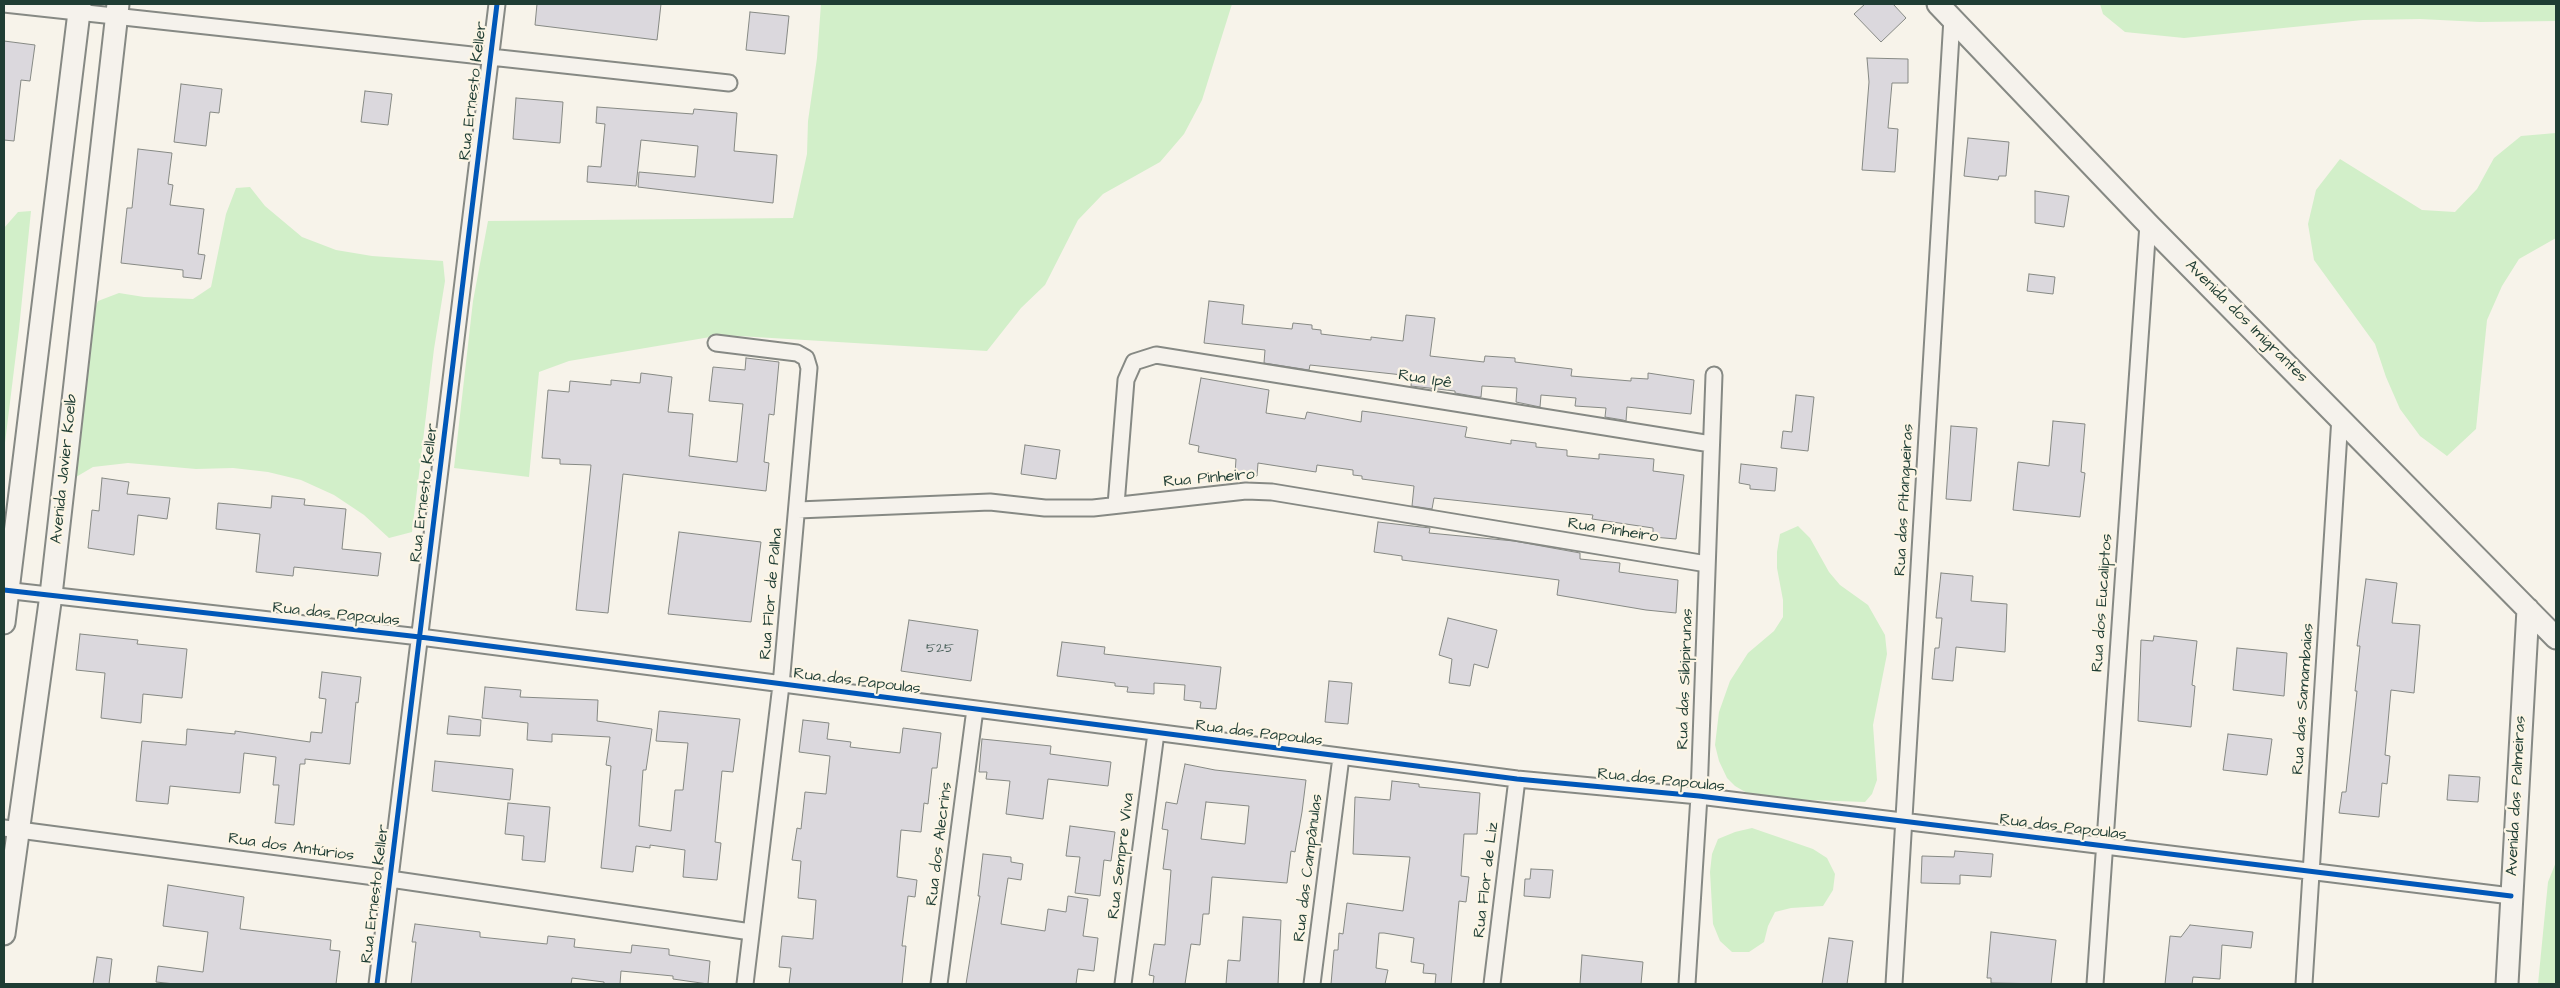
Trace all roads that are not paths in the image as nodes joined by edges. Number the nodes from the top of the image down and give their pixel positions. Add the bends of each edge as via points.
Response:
1 (4, 4) edge
2 (497, 4) edge
3 (79, 9) edge
4 (117, 11) edge
5 (1945, 11) edge
6 (490, 58) junction
7 (729, 83) dead end
8 (2148, 224) junction
9 (716, 343) dead end
10 (1714, 375) dead end
11 (2340, 417) junction
12 (1712, 444) junction
13 (1116, 506) junction
14 (798, 510) junction
15 (1707, 564) junction
16 (6, 590) edge
17 (51, 596) junction
18 (2528, 608) junction
19 (4, 623) edge
20 (420, 637) junction
21 (2556, 638) edge
22 (782, 685) junction
23 (975, 709) junction
24 (1156, 733) junction
25 (1341, 757) junction
26 (1517, 779) junction
27 (1699, 796) junction
28 (1903, 822) junction
29 (11, 828) edge
30 (2103, 846) junction
31 (2311, 872) junction
32 (390, 879) junction
33 (2511, 896) junction
34 (751, 932) junction
35 (4, 934) edge
36 (377, 984) edge
37 (745, 984) edge
38 (939, 984) edge
39 (1124, 984) edge
40 (1312, 984) edge
41 (1492, 984) edge
42 (1687, 984) edge
43 (1894, 984) edge
44 (2095, 984) edge
45 (2304, 984) edge
46 (2506, 984) edge

1 - 3 street
2 - 6 street, Rua Ernesto Keller
3 - 4 street
3 - 16 street
4 - 6 street
4 - 17 street, Avenida Javier Koelb
5 - 8 street, Avenida dos Imigrantes
5 - 28 street, Rua das Pitangueiras
6 - 7 street
6 - 20 street, Rua Ernesto Keller
8 - 11 street, Avenida dos Imigrantes
8 - 30 street, Rua dos Eucaliptos
9 - 14 street, Rua Flor de Palha via 797,353 806,358 809,368
10 - 12 street, Rua das Sibipirunas
11 - 18 street, Avenida dos Imigrantes
11 - 31 street, Rua das Samambaias
12 - 13 street, Rua Ipê via 1156,355 1134,362 1126,380
12 - 15 street, Rua das Sibipirunas
13 - 14 street, Rua Pinheiro via 1045,508 990,502
13 - 15 street, Rua Pinheiro via 1246,491 1272,492
14 - 22 street, Rua Flor de Palha
15 - 27 street, Rua das Sibipirunas
16 - 17 street, Rua das Papoulas
16 - 19 street
17 - 20 street, Rua das Papoulas
17 - 29 street, Avenida Javier Koelb
18 - 21 street, Avenida dos Imigrantes
18 - 33 street, Avenida das Palmeiras
20 - 22 street, Rua das Papoulas
20 - 32 street, Rua Ernesto Keller
22 - 23 street, Rua das Papoulas
22 - 34 street, Rua Flor de Palha
23 - 24 street, Rua das Papoulas
23 - 38 street, Rua dos Alecrins
24 - 25 street, Rua das Papoulas
24 - 39 street, Rua Sempre Viva
25 - 26 street, Rua das Papoulas
25 - 40 street, Rua das Campânulas
26 - 27 street, Rua das Papoulas
26 - 41 street, Rua Flor de Liz
27 - 28 street, Rua das Papoulas
27 - 42 street, Rua das Sibipirunas
28 - 30 street, Rua das Papoulas
28 - 43 street, Rua das Pitangueiras
29 - 32 street, Rua dos Antúrios
29 - 35 street, Avenida Javier Koelb
30 - 31 street, Rua das Papoulas
30 - 44 street, Rua dos Eucaliptos
31 - 33 street, Rua das Papoulas
31 - 45 street, Rua das Samambaias
32 - 34 street, Rua dos Antúrios
32 - 36 street, Rua Ernesto Keller
33 - 46 street, Avenida das Palmeiras
34 - 37 street, Rua Flor de Palha

